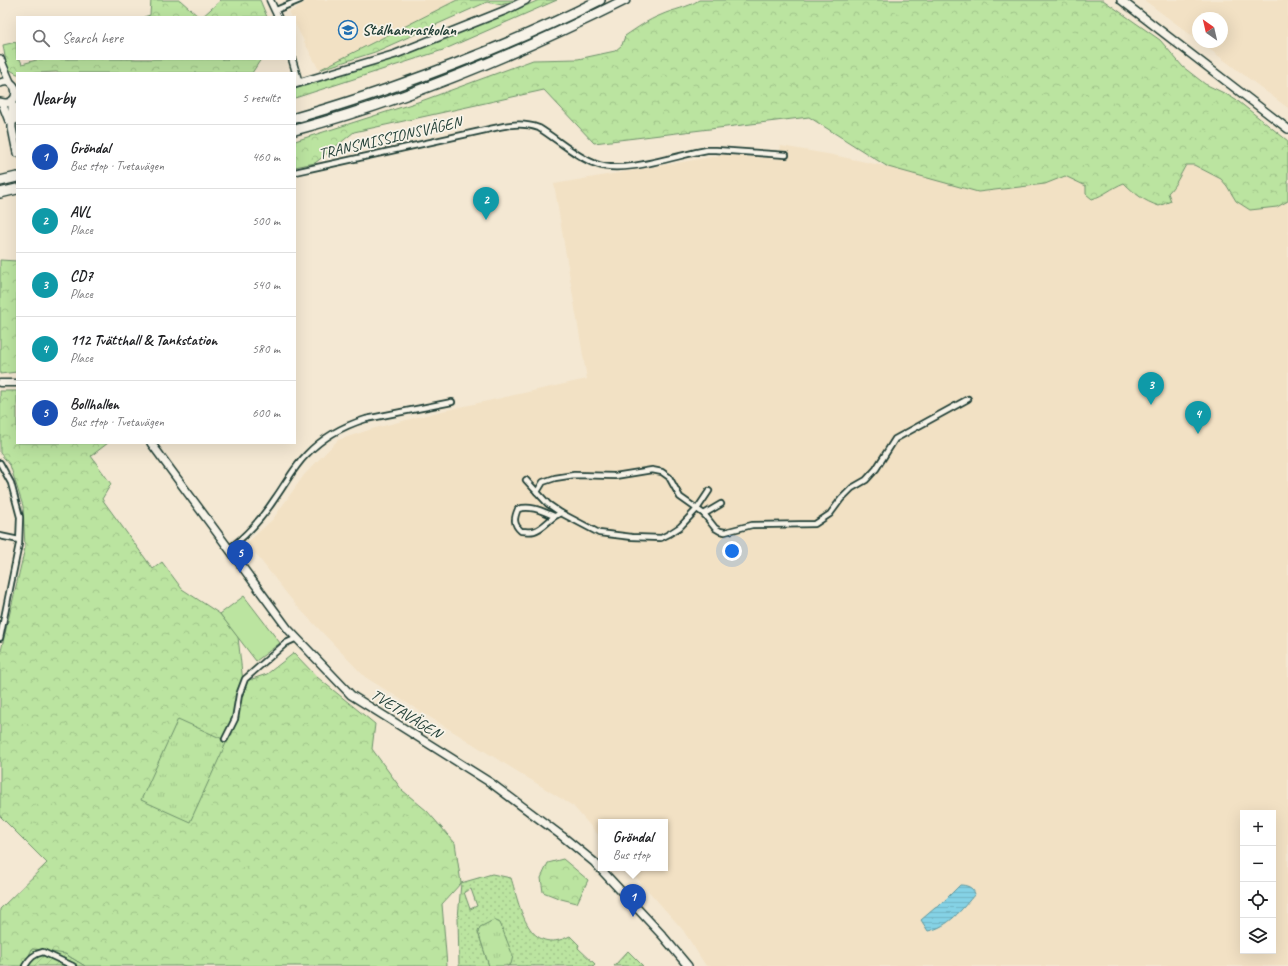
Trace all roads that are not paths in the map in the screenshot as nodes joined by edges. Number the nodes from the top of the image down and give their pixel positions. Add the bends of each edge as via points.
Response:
1 (270, 0) edge
2 (300, 0) edge
3 (526, 0) edge
4 (600, 0) edge
5 (625, 0) edge
6 (1121, 0) edge
7 (276, 10) junction
8 (278, 16) edge
9 (0, 59) edge
10 (292, 60) edge
11 (295, 72) edge
12 (0, 83) edge
13 (13, 84) edge
14 (297, 84) edge
15 (16, 94) edge
16 (12, 101) junction
17 (1, 103) edge
18 (16, 112) edge
19 (296, 118) edge
20 (1288, 129) edge
21 (12, 130) junction
22 (296, 130) edge
23 (16, 148) edge
24 (786, 155) dead end
25 (296, 172) edge
26 (16, 177) edge
27 (0, 181) edge
28 (16, 189) edge
29 (1, 192) edge
30 (0, 383) edge
31 (16, 383) edge
32 (968, 399) dead end
33 (452, 402) dead end
34 (152, 444) edge
35 (0, 463) edge
36 (526, 480) dead end
37 (537, 492) junction
38 (709, 492) dead end
39 (721, 504) dead end
40 (697, 509) junction
41 (561, 513) junction
42 (704, 514) junction
43 (554, 516) junction
44 (0, 536) edge
45 (19, 540) junction
46 (229, 549) junction
47 (3, 612) edge
48 (0, 638) edge
49 (297, 638) junction
50 (225, 740) dead end
51 (598, 868) edge
52 (600, 871) edge
53 (25, 966) edge
54 (73, 966) edge
55 (688, 966) edge

1 - 7 street
2 - 7 street
3 - 14 main road via 396,54
4 - 19 highway via 502,45 428,75
5 - 22 highway via 574,26 431,86
6 - 20 main road
7 - 8 street
9 - 13 main road
10 - 11 street
12 - 13 main road via 5,81
13 - 15 main road
15 - 16 main road
16 - 17 main road
16 - 21 main road
17 - 21 main road
18 - 21 main road
21 - 23 main road
24 - 25 street, TRANSMISSIONSVÄGEN via 707,150 640,165 611,168 595,164 546,132 530,125 510,124
26 - 27 highway
28 - 29 highway
30 - 31 street
32 - 42 street via 895,439 866,480 852,488 830,514 815,524 752,526 725,532 715,528
33 - 46 street via 366,419 333,433 303,458 254,526
34 - 46 main road, TVETAVÄGEN
35 - 45 street via 11,483 20,517
36 - 37 street
37 - 40 street via 542,482 556,478 574,475 615,476 652,470 669,477 680,497
37 - 41 street
38 - 40 street
39 - 42 street
40 - 41 street via 680,527 661,538 599,533
40 - 42 street
41 - 43 street
43 - 43 street via 542,528 533,531 521,531 516,526 514,517 518,509 525,506
44 - 45 street
45 - 47 street
46 - 49 main road, TVETAVÄGEN
47 - 48 street
49 - 50 street via 286,643 245,679 235,719
49 - 51 main road, TVETAVÄGEN via 351,695 491,783 562,836
52 - 55 main road, TVETAVÄGEN
53 - 54 street via 31,957 43,952

